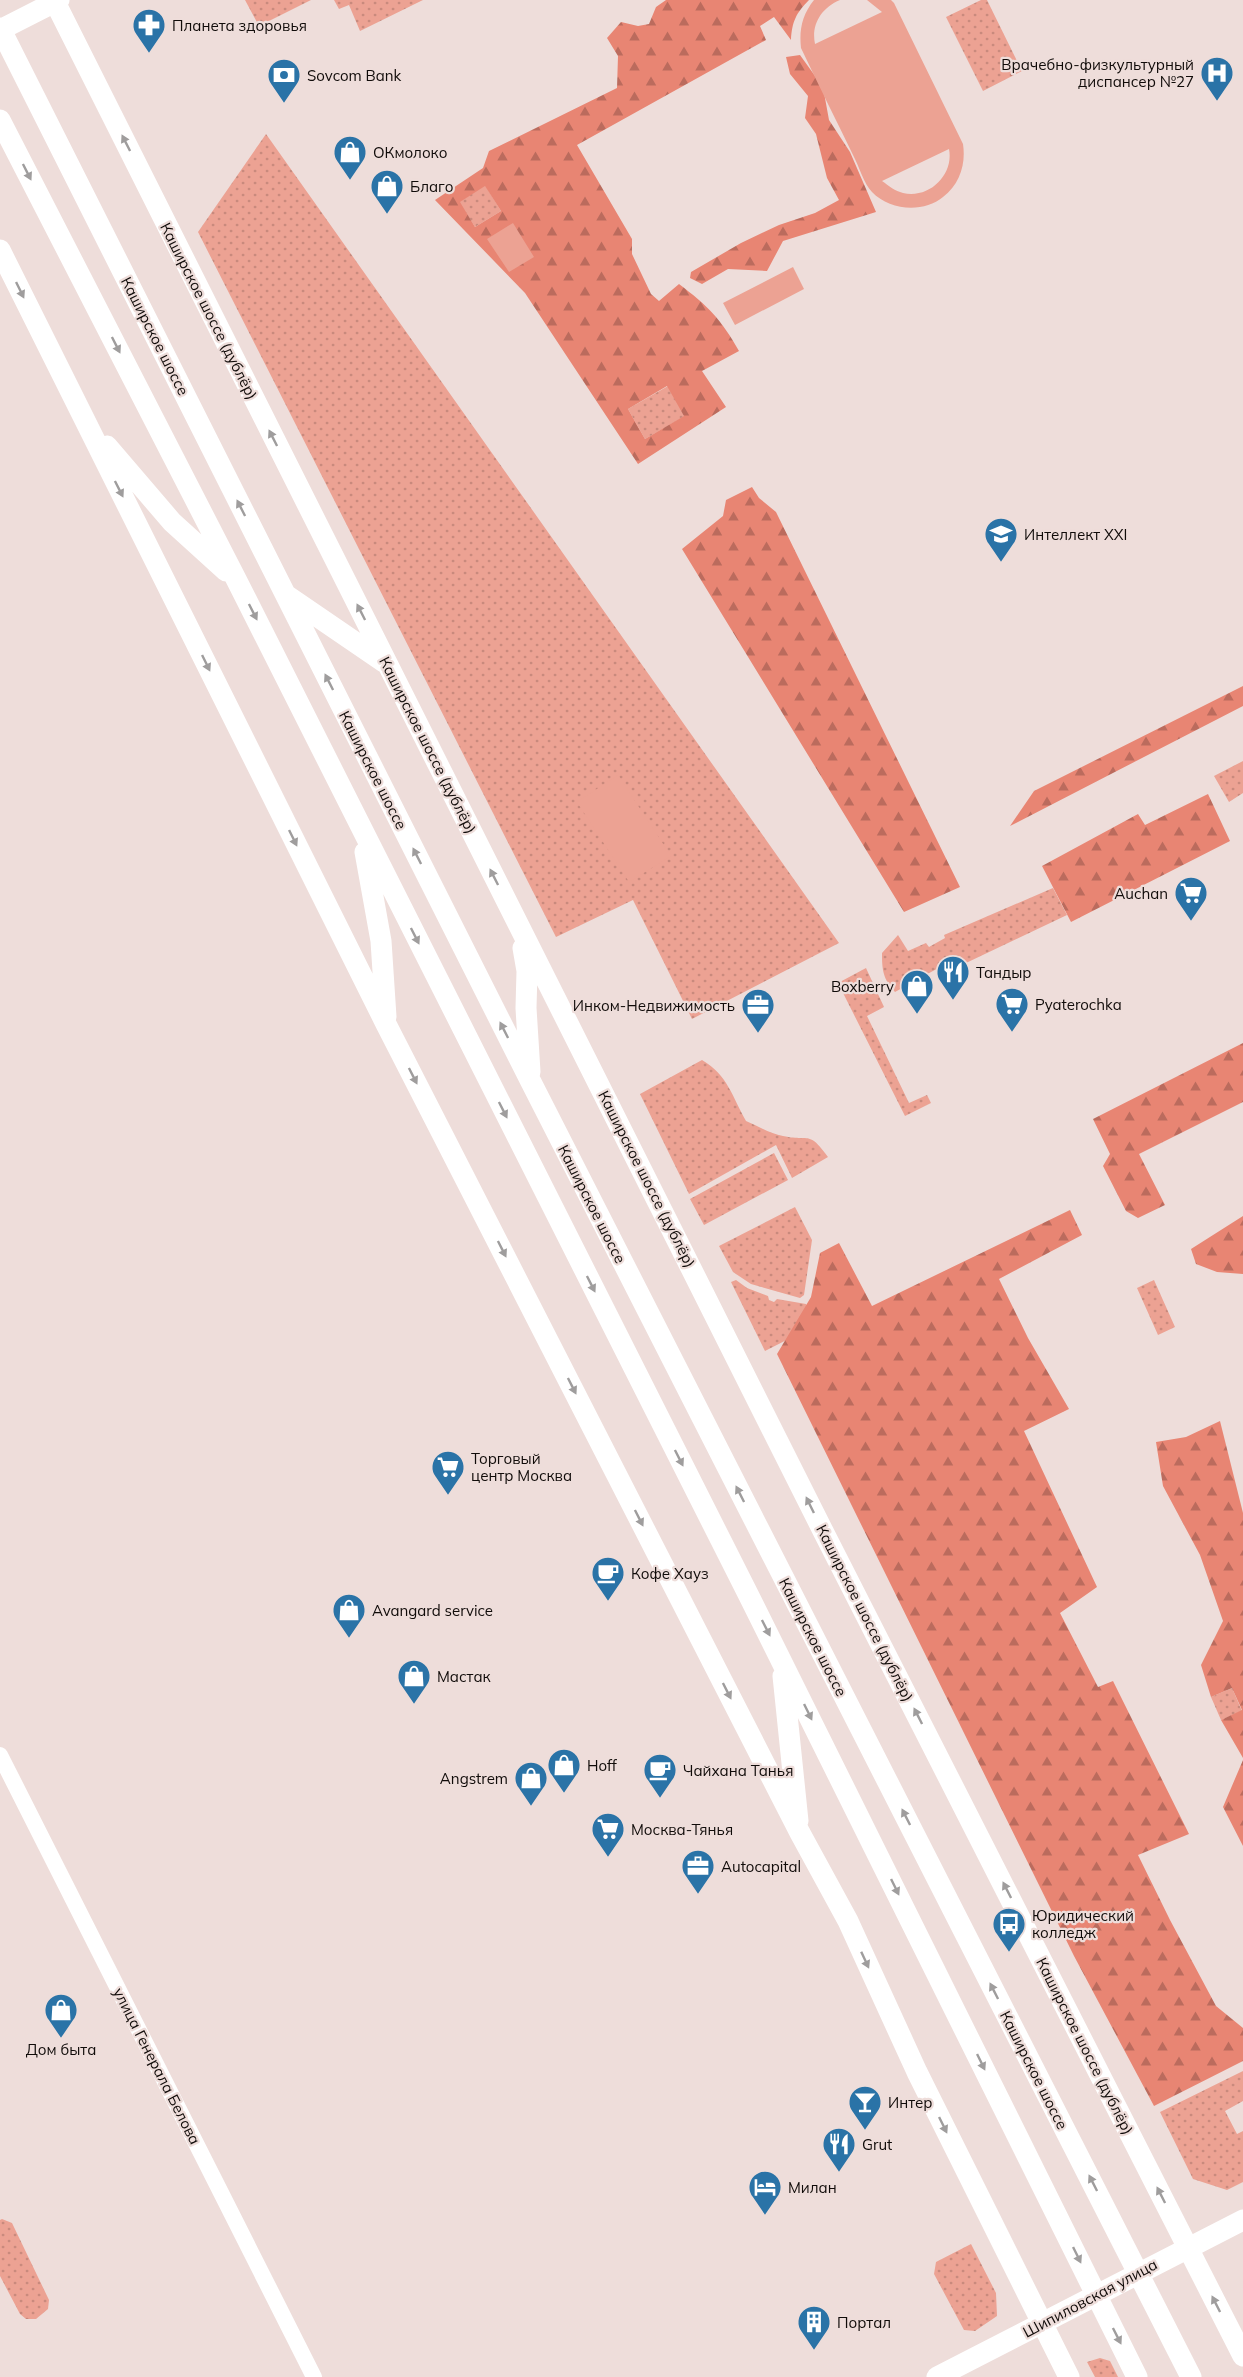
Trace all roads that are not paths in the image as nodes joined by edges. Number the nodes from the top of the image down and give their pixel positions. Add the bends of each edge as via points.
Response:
1 (56, 1) edge
2 (0, 29) edge
3 (0, 120) edge
4 (0, 250) edge
5 (84, 418) junction
6 (236, 579) junction
7 (285, 594) junction
8 (387, 664) junction
9 (360, 828) junction
10 (521, 929) junction
11 (386, 1024) junction
12 (531, 1082) junction
13 (782, 1660) junction
14 (0, 1755) edge
15 (800, 1833) junction
16 (1243, 2220) edge
17 (1187, 2247) junction
18 (1138, 2273) junction
19 (1096, 2295) junction
20 (1043, 2324) junction
21 (1243, 2356) edge
22 (314, 2377) edge
23 (938, 2377) edge
24 (1069, 2377) edge
25 (1137, 2377) edge
26 (1191, 2377) edge

1 - 2 main road
8 -> 1 main road, Каширское шоссе (дублёр)
7 -> 2 main road, Каширское шоссе
3 -> 6 main road
4 -> 5 main road
5 - 6 main road via 172,522
5 -> 11 main road
6 -> 9 main road
7 - 8 main road
12 -> 7 main road, Каширское шоссе
10 -> 8 main road, Каширское шоссе (дублёр)
9 - 11 main road via 381,940
9 -> 13 main road
10 - 12 main road via 527,971 525,1008
17 -> 10 main road, Каширское шоссе (дублёр)
11 -> 15 main road
18 -> 12 main road, Каширское шоссе
13 - 15 main road
13 -> 19 main road
14 - 22 street, улица Генерала Белова
15 -> 20 main road via 848,1921 922,2083
16 - 17 main road, Шипиловская улица
17 - 18 main road, Шипиловская улица
21 -> 17 main road, Каширское шоссе (дублёр)
18 - 19 main road, Шипиловская улица
18 - 26 main road, Каширское шоссе
19 - 20 main road, Шипиловская улица
19 -> 25 main road
20 - 23 main road, Шипиловская улица
20 - 24 main road

